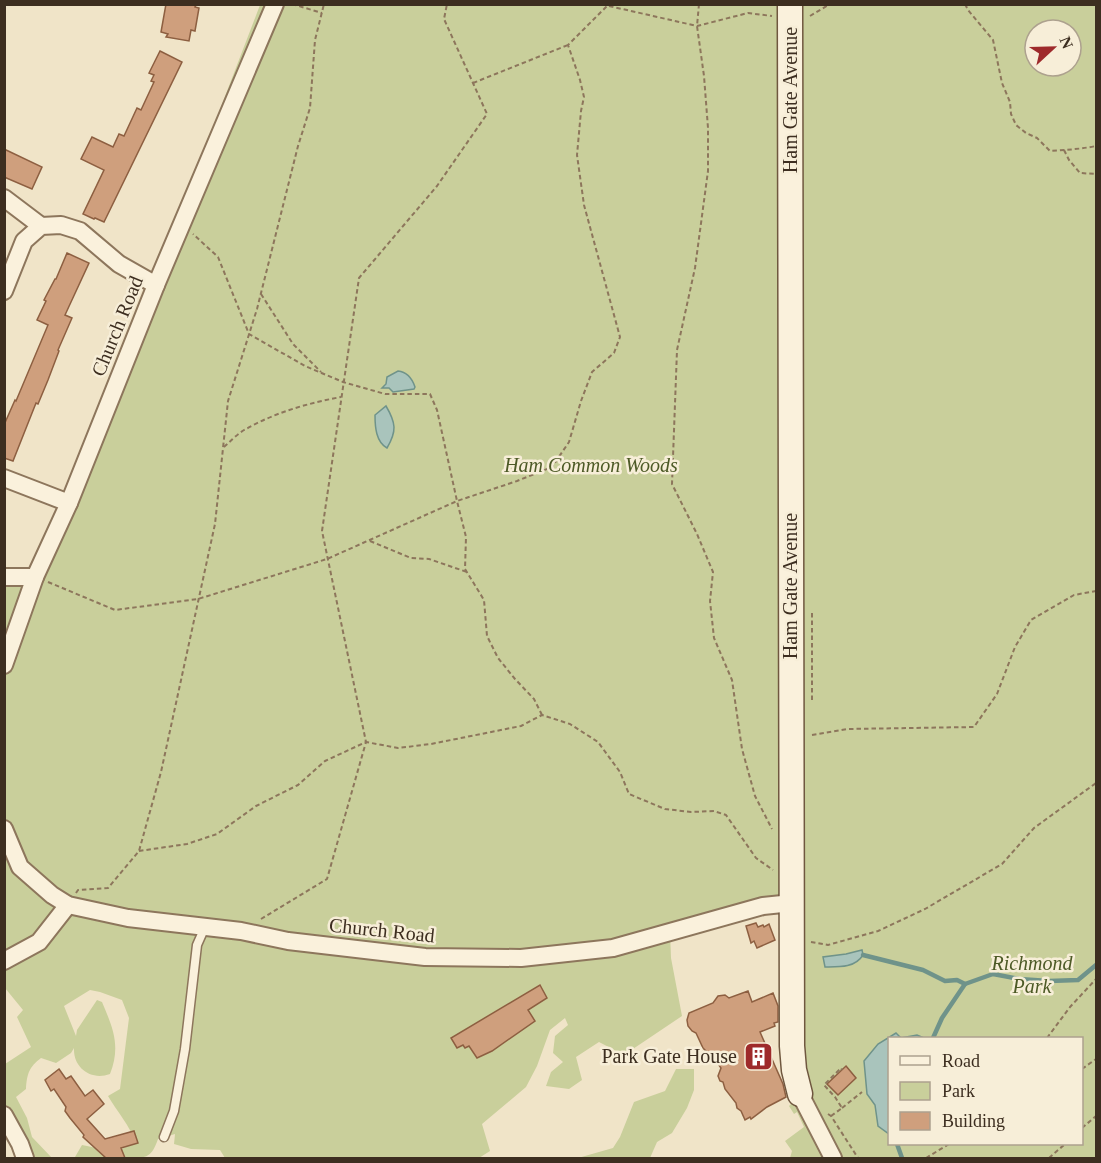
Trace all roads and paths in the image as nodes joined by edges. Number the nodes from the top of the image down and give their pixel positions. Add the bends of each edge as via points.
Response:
1 (275, 4) edge
2 (292, 4) edge
3 (323, 4) edge
4 (447, 4) edge
5 (699, 4) edge
6 (830, 4) edge
7 (965, 4) edge
8 (609, 5) edge
9 (781, 10) edge
10 (322, 14) junction
11 (810, 16) dead end
12 (696, 26) junction
13 (568, 45) junction
14 (473, 83) junction
15 (1096, 146) edge
16 (1064, 150) junction
17 (1096, 174) edge
18 (4, 198) edge
19 (183, 224) junction
20 (41, 226) junction
21 (156, 285) junction
22 (4, 291) edge
23 (261, 294) junction
24 (249, 334) junction
25 (323, 374) junction
26 (343, 382) junction
27 (341, 397) junction
28 (223, 448) junction
29 (4, 478) edge
30 (458, 501) junction
31 (69, 503) junction
32 (368, 541) junction
33 (327, 559) junction
34 (467, 572) junction
35 (4, 577) edge
36 (35, 577) junction
37 (1096, 591) edge
38 (198, 598) junction
39 (4, 665) edge
40 (542, 715) junction
41 (806, 736) dead end
42 (366, 742) junction
43 (1096, 783) edge
44 (4, 829) edge
45 (775, 834) dead end
46 (139, 851) junction
47 (792, 893) junction
48 (68, 905) junction
49 (205, 927) junction
50 (241, 932) junction
51 (804, 940) dead end
52 (4, 961) edge
53 (1096, 979) edge
54 (1048, 1037) edge
55 (1096, 1059) edge
56 (1083, 1068) edge
57 (842, 1070) dead end
58 (862, 1092) dead end
59 (800, 1094) joint
60 (842, 1108) junction
61 (4, 1115) edge
62 (831, 1116) dead end
63 (1096, 1116) edge
64 (1083, 1127) edge
65 (164, 1137) dead end
66 (946, 1145) edge
67 (1063, 1145) edge
68 (25, 1158) edge
69 (833, 1158) edge
70 (926, 1158) edge
71 (1049, 1158) edge

1 - 19 street, Church Road
2 - 10 path
3 - 10 path
4 - 14 path via 444,19
5 - 12 path
6 - 11 path
7 - 16 path via 993,40 1016,124 1050,151
8 - 12 path
8 - 13 path
9 - 12 path via 748,13
9 - 47 main road, Ham Gate Avenue
10 - 23 path via 315,40 310,108
12 - 45 path via 704,76 708,171 695,268 677,350 672,484 713,572 710,601 714,638 732,681 742,749 755,796
13 - 14 path
13 - 30 path via 584,97 577,155 584,205 620,337 614,353 592,372 569,442 552,467
14 - 26 path via 487,114 437,186 358,278
15 - 16 path
16 - 17 path via 1080,173
18 - 20 street
19 - 21 street, Church Road
19 - 24 path via 218,257
20 - 21 street via 61,225 81,231 119,264
20 - 22 street via 24,241
21 - 31 street, Church Road
23 - 24 path
23 - 25 path via 293,344
24 - 25 path
24 - 28 path via 228,400
25 - 26 path
26 - 27 path
26 - 30 path via 385,394 430,394
27 - 28 path via 307,404 258,423
27 - 33 path via 322,531
28 - 38 path via 215,524
29 - 31 street
30 - 32 path
30 - 34 path via 466,537
31 - 36 street, Church Road
32 - 33 path
32 - 34 path via 411,558 429,559
33 - 38 path
33 - 42 path
34 - 40 path via 484,600 487,636 498,658 534,699
35 - 36 street
36 - 38 path via 115,610
36 - 39 street, Church Road
37 - 41 path via 1074,595 1031,620 1015,647 997,694 974,727 847,729
38 - 46 path
40 - 42 path via 520,726 431,744 398,748
40 - 47 path via 570,724 598,742 620,772 629,794 665,809 726,815 756,858
42 - 46 path via 325,761 298,785 256,806 217,834 187,844
42 - 50 path via 327,879
43 - 51 path via 1034,828 1002,864 925,909 878,931 828,945
44 - 48 street, Church Road via 20,867
46 - 48 path via 108,888 78,890
47 - 50 street, Church Road via 763,906 613,948 521,957 425,957
47 - 59 main road, Ham Gate Avenue via 792,1046
48 - 49 street, Church Road via 128,918
48 - 52 street via 39,942
49 - 50 street, Church Road
49 - 65 lane via 197,945 174,1112
53 - 54 path
55 - 56 path
57 - 60 path via 824,1085
58 - 60 path
59 - 69 street, Ham Gate Avenue
60 - 62 path
61 - 68 street
63 - 64 path
66 - 70 path
67 - 71 path

